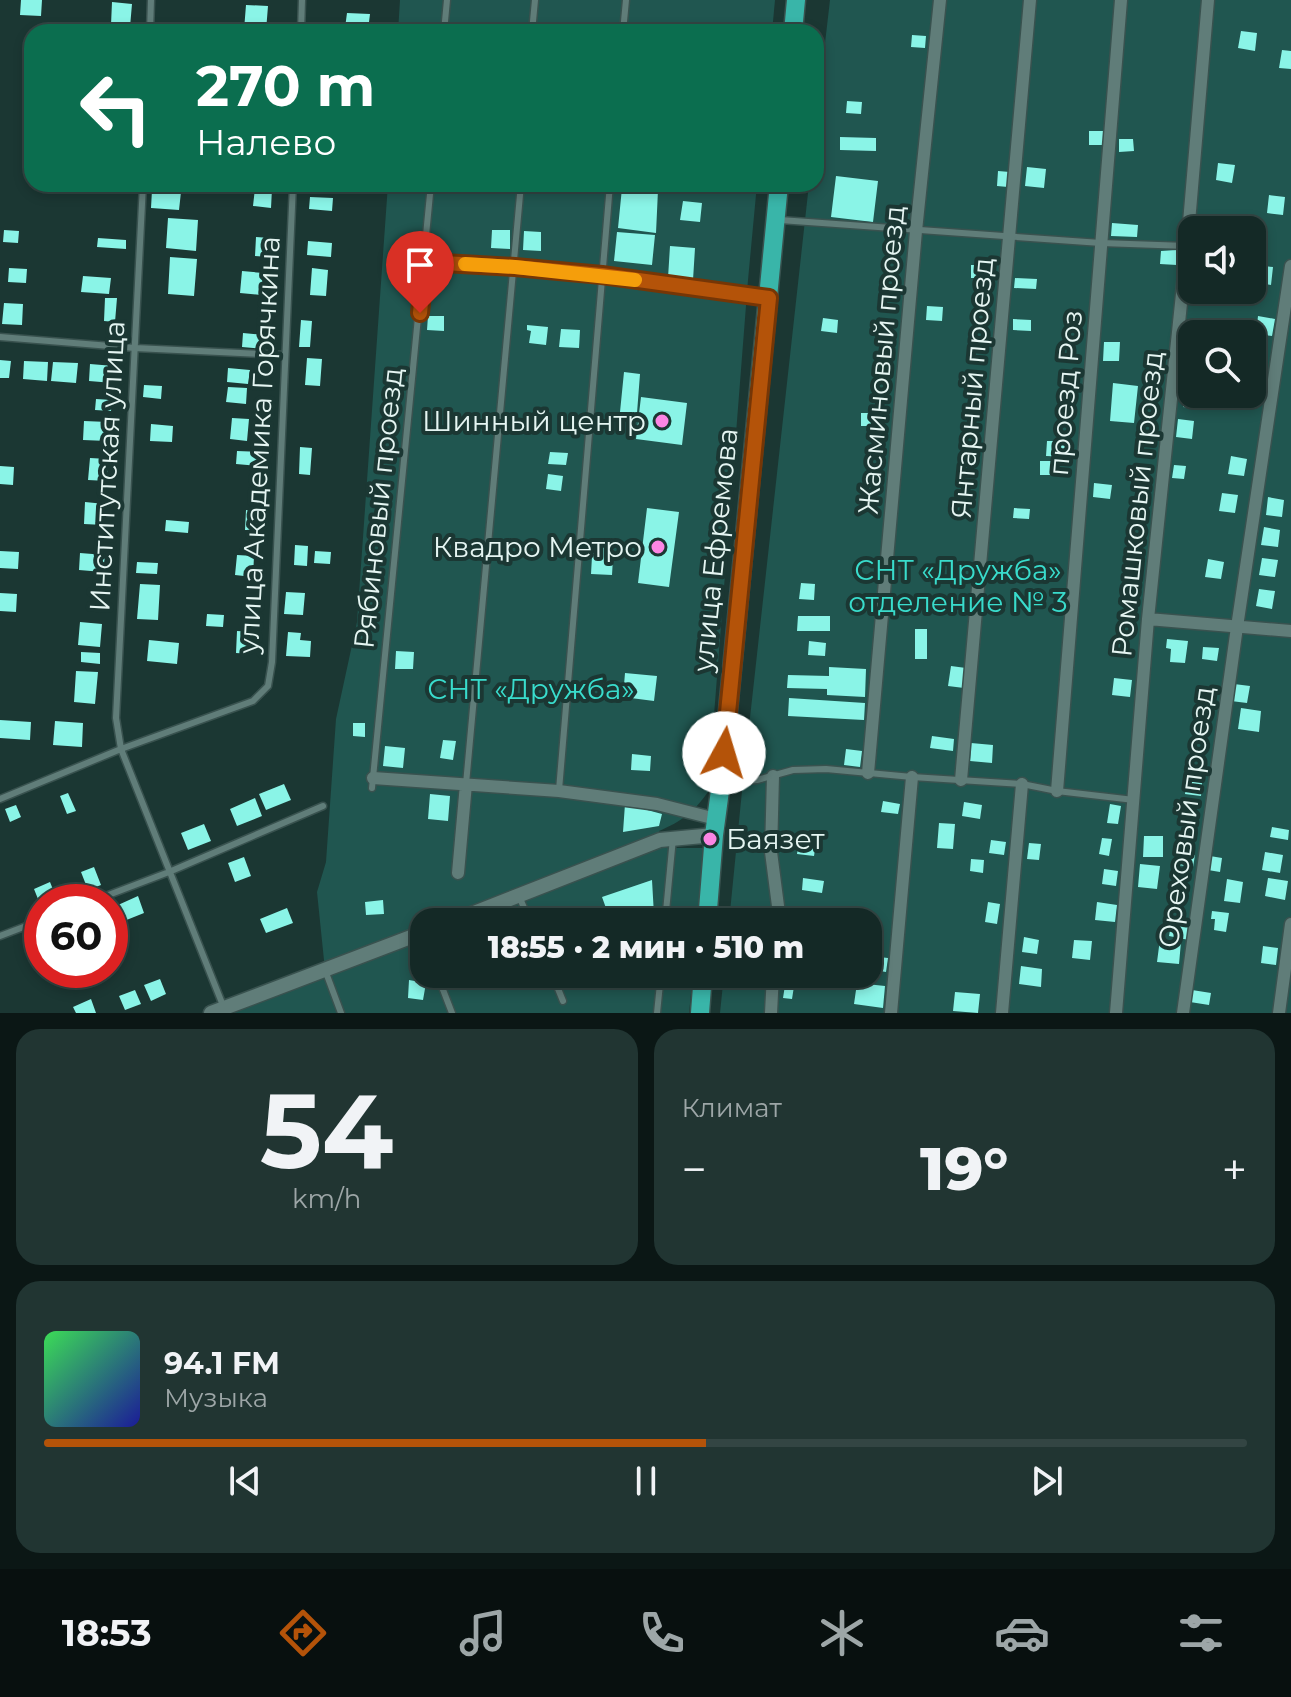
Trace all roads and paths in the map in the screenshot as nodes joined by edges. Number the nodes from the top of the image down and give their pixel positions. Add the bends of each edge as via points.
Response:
1 (151, 0) edge
2 (302, 0) edge
3 (447, 0) edge
4 (535, 0) edge
5 (626, 0) edge
6 (796, 0) edge
7 (940, 0) edge
8 (1030, 0) edge
9 (1121, 0) edge
10 (1208, 0) edge
11 (150, 24) edge
12 (301, 24) edge
13 (445, 24) edge
14 (533, 24) edge
15 (624, 24) edge
16 (794, 24) edge
17 (143, 192) edge
18 (293, 192) edge
19 (430, 192) edge
20 (520, 192) edge
21 (609, 192) edge
22 (778, 192) edge
23 (1190, 216) edge
24 (776, 220) junction
25 (916, 231) junction
26 (1010, 236) junction
27 (1101, 243) junction
28 (1178, 246) edge
29 (425, 262) junction
30 (1291, 266) edge
31 (515, 267) junction
32 (602, 275) junction
33 (769, 298) junction
34 (1181, 304) edge
35 (0, 337) edge
36 (135, 348) junction
37 (284, 355) junction
38 (1148, 619) junction
39 (1237, 627) junction
40 (1291, 631) edge
41 (121, 749) junction
42 (868, 773) junction
43 (773, 776) junction
44 (912, 777) junction
45 (961, 780) junction
46 (372, 783) joint
47 (721, 783) junction
48 (466, 784) junction
49 (1022, 784) junction
50 (559, 791) junction
51 (1057, 791) junction
52 (0, 799) edge
53 (1134, 800) junction
54 (323, 806) dead end
55 (715, 827) junction
56 (673, 838) junction
57 (169, 872) junction
58 (458, 873) dead end
59 (128, 888) edge
60 (519, 896) junction
61 (488, 908) edge
62 (524, 908) edge
63 (666, 908) edge
64 (708, 908) edge
65 (778, 908) edge
66 (1291, 924) edge
67 (24, 927) edge
68 (0, 936) edge
69 (410, 941) edge
70 (325, 970) junction
71 (442, 988) edge
72 (558, 988) edge
73 (660, 988) edge
74 (702, 988) edge
75 (772, 988) edge
76 (563, 1001) dead end
77 (220, 1011) edge
78 (341, 1013) edge
79 (452, 1013) edge
80 (657, 1013) edge
81 (700, 1013) edge
82 (771, 1013) edge
83 (891, 1013) edge
84 (1002, 1013) edge
85 (1116, 1013) edge
86 (1183, 1013) edge
87 (1279, 1013) edge

1 - 11 lane
2 - 12 lane
3 - 13 lane
4 - 14 lane
5 - 15 lane
6 - 16 main road
7 - 25 street, Жасминовый проезд
8 - 26 street, Янтарный проезд
9 - 27 street, проезд Роз
10 - 23 street, Ромашковый проезд
17 - 36 lane, Институтская улица
18 - 37 lane, улица Академика Горячкина
19 - 29 lane, Рябиновый проезд
20 - 31 lane
21 - 32 lane
22 - 24 main road, улица Ефремова
24 - 25 lane
24 - 33 main road, улица Ефремова
25 - 26 lane
25 - 42 street, Жасминовый проезд
26 - 27 lane
26 - 45 street, Янтарный проезд
27 - 28 lane
27 - 51 street, проезд Роз
29 - 31 lane
29 - 46 lane, Рябиновый проезд
30 - 39 street, Ореховый проезд
31 - 32 lane
31 - 48 lane
32 - 33 lane
32 - 50 lane
33 - 47 main road, улица Ефремова
34 - 38 street, Ромашковый проезд
35 - 36 lane
36 - 37 lane
36 - 41 lane, Институтская улица via 116,718
37 - 41 lane, улица Академика Горячкина via 268,686 253,701
38 - 39 street
38 - 53 street, Ромашковый проезд
39 - 40 street
39 - 86 street, Ореховый проезд
41 - 52 lane
41 - 57 lane, Институтская улица
42 - 43 lane via 793,770
42 - 44 lane
43 - 47 lane
43 - 65 street via 771,852
44 - 45 lane
44 - 83 street
45 - 49 lane
46 - 48 street
47 - 55 main road, улица Ефремова
48 - 50 street
48 - 58 street
49 - 51 lane
49 - 84 street
50 - 55 street via 657,804
51 - 53 lane
53 - 85 street, Ромашковый проезд
54 - 57 lane
55 - 56 street
55 - 64 main road, улица Ефремова
56 - 60 street
56 - 63 lane
57 - 59 lane
57 - 77 lane, Институтская улица
60 - 61 street
60 - 62 lane
66 - 87 street
67 - 68 lane
69 - 70 street
70 - 77 street
70 - 78 lane
71 - 79 lane
72 - 76 lane
73 - 80 lane
74 - 81 main road
75 - 82 street

